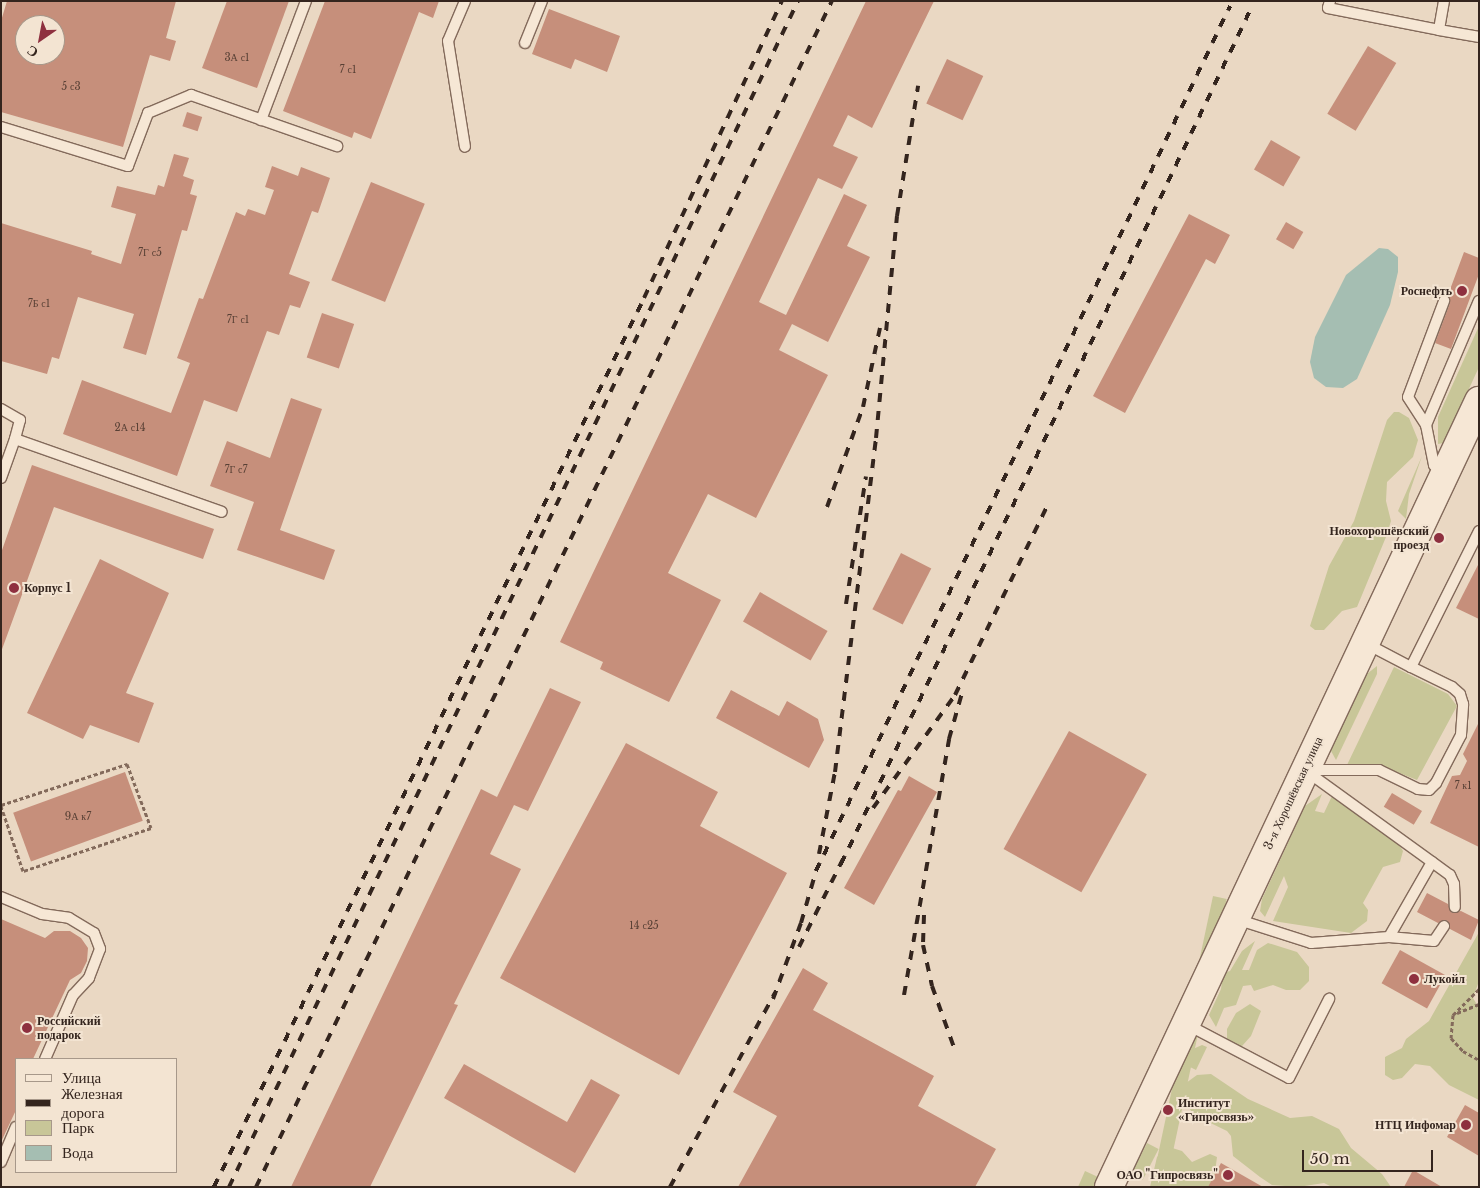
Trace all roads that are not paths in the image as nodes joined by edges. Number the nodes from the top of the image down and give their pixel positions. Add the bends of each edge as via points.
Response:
1 (306, 1) edge
2 (465, 1) edge
3 (542, 1) edge
4 (1330, 1) edge
5 (1444, 1) edge
6 (1439, 30) junction
7 (1479, 37) edge
8 (525, 43) dead end
9 (261, 120) junction
10 (1, 127) edge
11 (337, 146) dead end
12 (465, 146) dead end
13 (1444, 301) dead end
14 (1479, 301) edge
15 (1479, 400) edge
16 (1, 409) edge
17 (1426, 426) junction
18 (1473, 430) edge
19 (15, 439) junction
20 (1443, 475) junction
21 (1, 478) edge
22 (222, 512) dead end
23 (1479, 531) edge
24 (1364, 643) junction
25 (1411, 667) junction
26 (1304, 770) junction
27 (1432, 862) junction
28 (1, 897) edge
29 (1454, 907) dead end
30 (1235, 919) junction
31 (1444, 926) dead end
32 (1389, 936) junction
33 (1329, 1000) dead end
34 (1186, 1024) junction
35 (45, 1058) edge
36 (15, 1129) edge
37 (1, 1162) edge
38 (1109, 1187) edge

1 - 9 lane
2 - 12 lane via 448,40
3 - 8 lane
4 - 6 lane via 1328,8
5 - 6 lane
6 - 7 lane
9 - 10 lane via 191,95 148,112 128,166
9 - 11 lane
13 - 17 lane via 1408,397
14 - 17 lane
15 - 18 street, 3-я Хорошёвская улица
16 - 19 lane via 20,420
17 - 20 lane via 1434,465
18 - 20 street, 3-я Хорошёвская улица
19 - 21 lane
19 - 22 lane
20 - 24 street, 3-я Хорошёвская улица
23 - 25 lane
24 - 25 lane
24 - 26 street, 3-я Хорошёвская улица
25 - 26 lane via 1452,688 1460,694 1463,704 1461,735 1436,783 1429,790 1418,789 1378,770
26 - 27 lane
26 - 30 street, 3-я Хорошёвская улица
27 - 29 lane via 1450,875 1454,884
27 - 32 lane
28 - 35 lane via 42,914 69,918 94,933 100,949 89,978 73,996
30 - 32 lane via 1310,943
30 - 34 street, 3-я Хорошёвская улица
31 - 32 lane via 1434,941
33 - 34 lane via 1289,1078
34 - 38 street, 3-я Хорошёвская улица
36 - 37 lane

